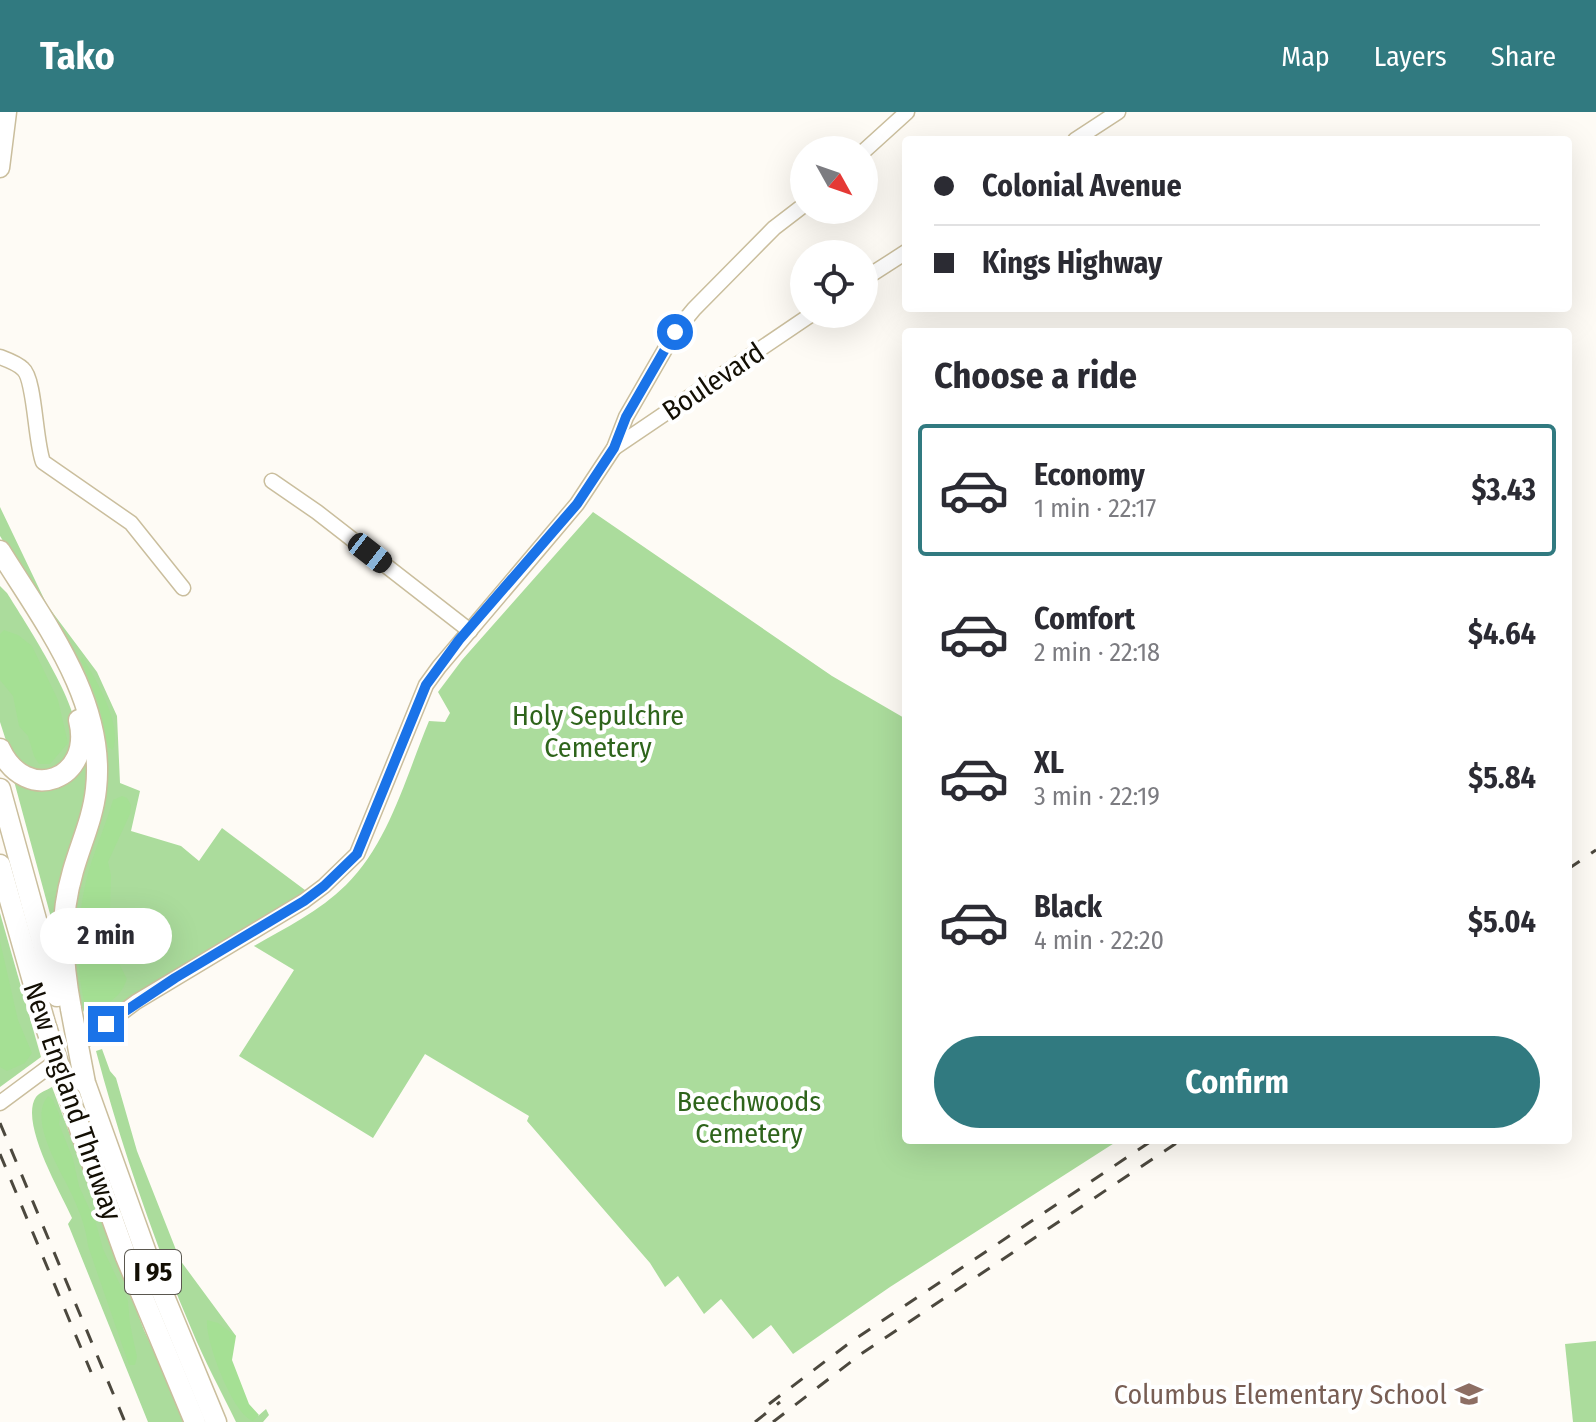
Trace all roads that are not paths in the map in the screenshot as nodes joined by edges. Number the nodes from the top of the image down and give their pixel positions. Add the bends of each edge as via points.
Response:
1 (7, 112) edge
2 (907, 112) edge
3 (1118, 112) edge
4 (1081, 136) edge
5 (878, 138) edge
6 (0, 168) edge
7 (790, 216) edge
8 (902, 255) edge
9 (878, 270) edge
10 (791, 328) edge
11 (0, 357) edge
12 (614, 448) junction
13 (272, 481) dead end
14 (0, 551) edge
15 (0, 573) edge
16 (183, 588) dead end
17 (470, 631) junction
18 (0, 749) edge
19 (0, 789) edge
20 (0, 865) edge
21 (60, 1017) junction
22 (0, 1103) edge
23 (89, 1126) junction
24 (209, 1422) edge

1 - 6 main road
2 - 5 street
3 - 4 street
7 - 12 street via 675,332
8 - 9 street
10 - 12 street, Boulevard
11 - 16 street via 28,375 43,462 131,523
12 - 17 street via 577,504
13 - 17 street
14 - 21 highway via 72,673 95,744 94,803 62,927
15 - 18 highway via 53,659 82,737 72,766 51,779 33,780 18,773
17 - 22 street via 426,685 357,854 304,901 136,1002
19 - 21 highway, New England Thruway / I 95
20 - 21 highway, New England Thruway / I 95
21 - 23 highway, New England Thruway / I 95, bridge
21 - 23 highway, New England Thruway / I 95, bridge via 85,1083
23 - 24 highway, New England Thruway / I 95 via 131,1268

